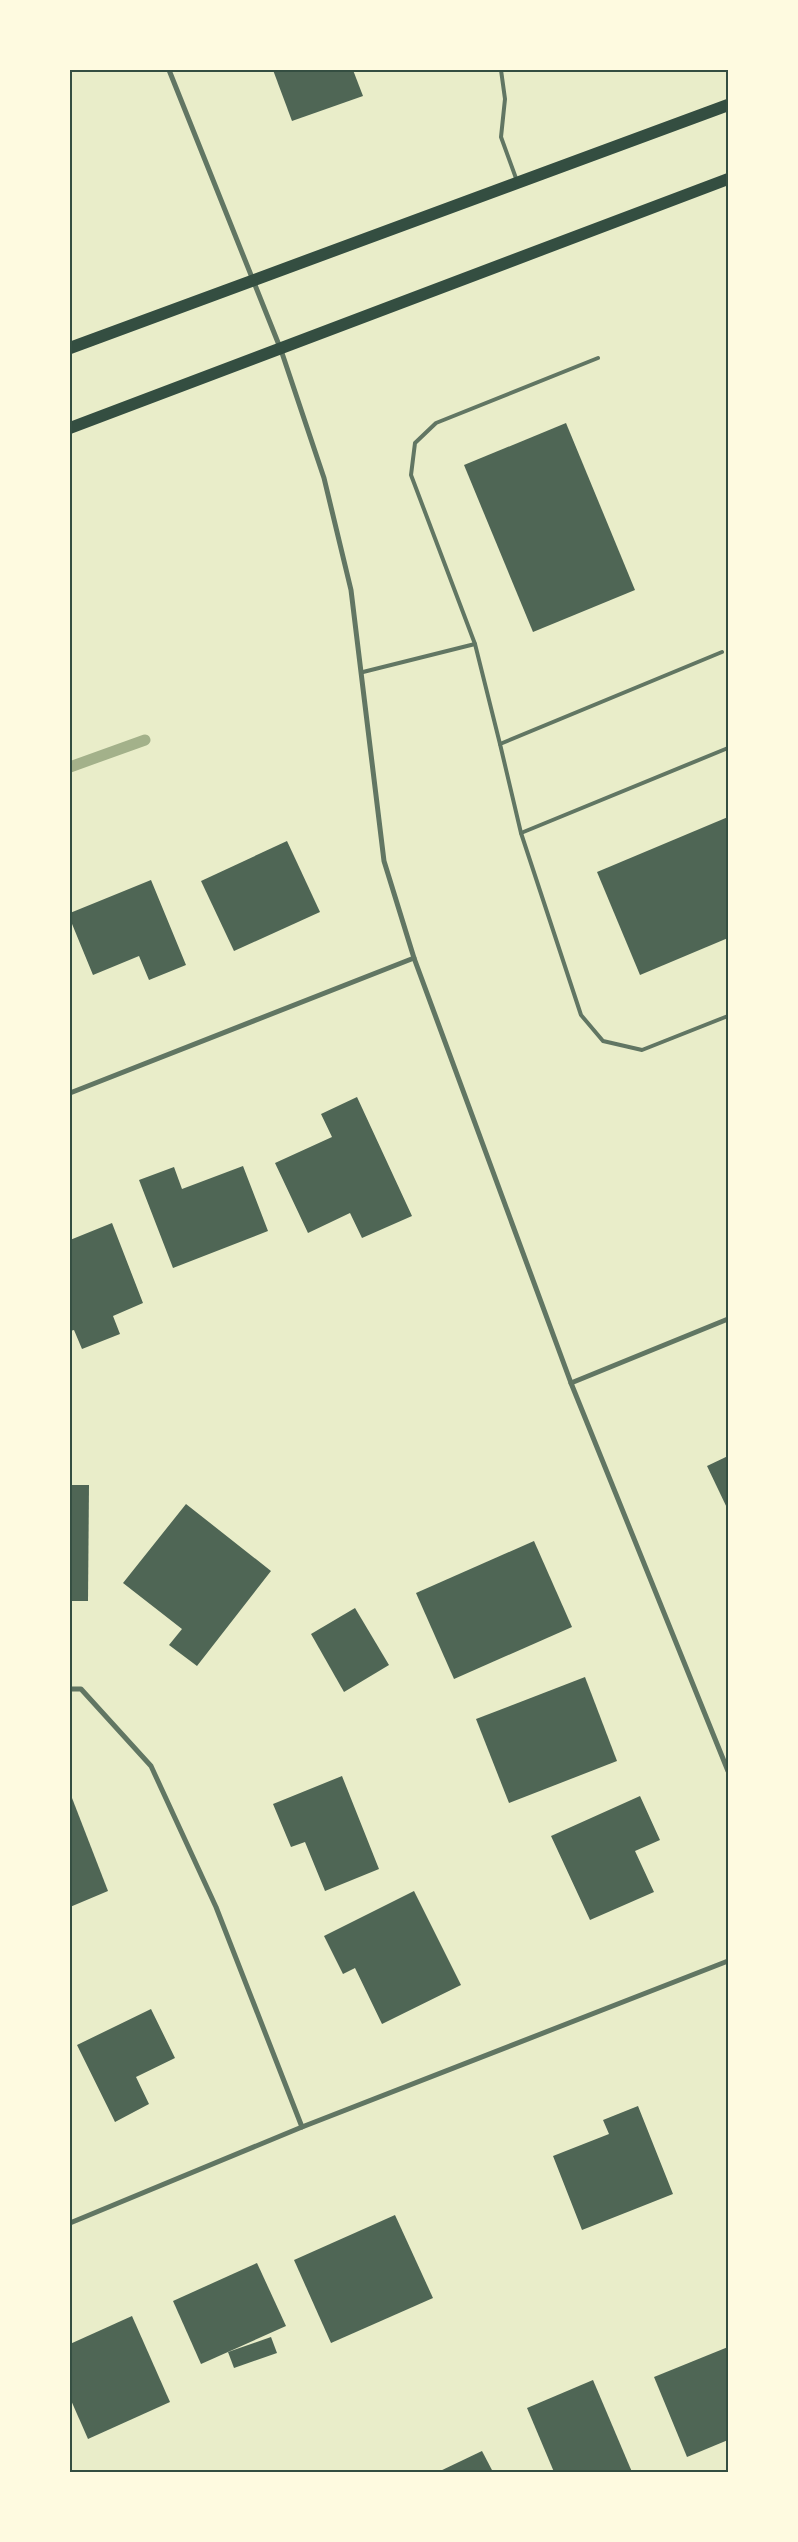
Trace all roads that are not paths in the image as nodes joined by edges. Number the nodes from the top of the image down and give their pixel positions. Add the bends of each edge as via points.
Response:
1 (169, 70) edge
2 (501, 70) edge
3 (728, 105) edge
4 (728, 178) edge
5 (518, 183) junction
6 (253, 281) junction
7 (70, 348) edge
8 (281, 350) junction
9 (598, 358) dead end
10 (70, 428) edge
11 (475, 644) junction
12 (722, 652) dead end
13 (363, 672) junction
14 (500, 744) junction
15 (728, 748) edge
16 (521, 833) junction
17 (414, 958) junction
18 (728, 1016) edge
19 (70, 1093) edge
20 (728, 1319) edge
21 (571, 1383) junction
22 (70, 1689) edge
23 (728, 1771) edge
24 (728, 1961) edge
25 (302, 2127) junction
26 (70, 2223) edge

1 - 6 street
2 - 5 lane via 505,99 501,137
3 - 5 main road
4 - 8 main road
5 - 6 main road
6 - 7 main road
6 - 8 street
8 - 10 main road
8 - 13 street via 324,478 351,590
9 - 11 lane via 436,423 416,443 411,475
11 - 13 lane
11 - 14 lane
12 - 14 lane
13 - 17 street via 384,861
14 - 16 lane
15 - 16 lane
16 - 18 lane via 581,1015 603,1041 642,1050
17 - 19 street
17 - 21 street
20 - 21 street
21 - 23 street
22 - 25 street via 81,1688 151,1766 216,1908
24 - 25 street
25 - 26 street

